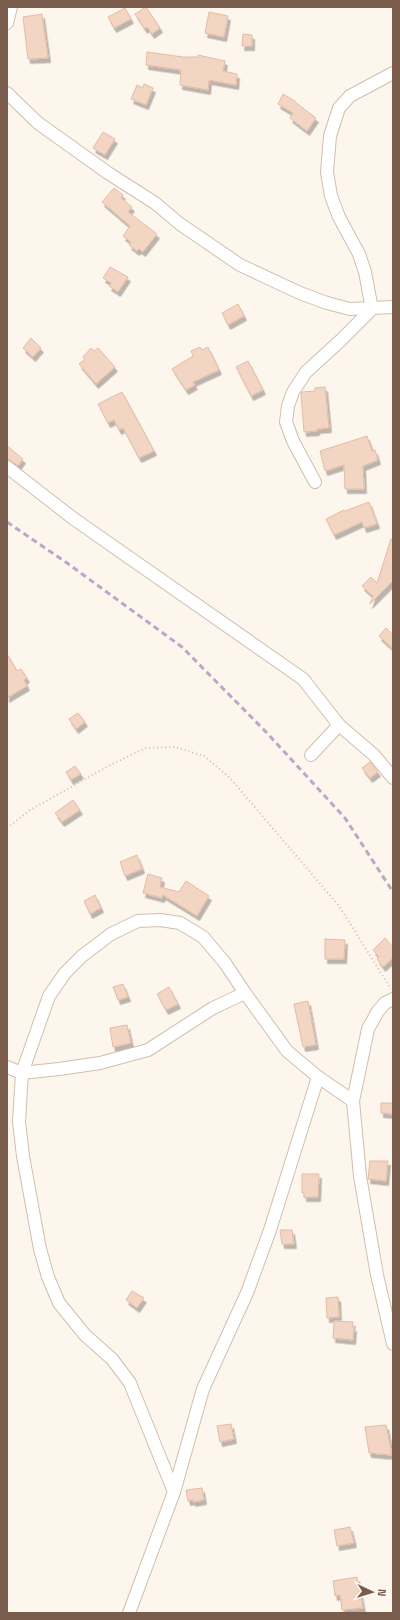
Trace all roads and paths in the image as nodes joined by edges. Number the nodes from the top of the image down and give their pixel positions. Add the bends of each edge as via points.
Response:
1 (11, 7) edge
2 (7, 23) edge
3 (393, 73) edge
4 (7, 93) edge
5 (393, 307) edge
6 (372, 309) junction
7 (7, 468) edge
8 (315, 482) dead end
9 (339, 725) junction
10 (311, 755) dead end
11 (393, 778) edge
12 (7, 828) edge
13 (393, 992) edge
14 (244, 993) junction
15 (393, 999) edge
16 (7, 1067) edge
17 (22, 1073) junction
18 (318, 1077) junction
19 (353, 1101) junction
20 (393, 1344) edge
21 (174, 1492) junction
22 (129, 1613) edge

1 - 2 street
3 - 6 street via 350,96 339,108 330,136 327,172 331,196 339,217 360,254
4 - 6 street via 38,123 240,265 326,303 350,309
5 - 6 street
6 - 8 street via 306,372 293,392 288,406 286,422
7 - 9 street via 74,519 302,679
9 - 10 street
9 - 11 street via 374,755
12 - 13 path via 30,810 146,748 175,747 204,756 230,778 339,906
14 - 17 street via 213,1008 148,1050 100,1063
14 - 17 street via 226,963 203,937 180,923 160,920 138,921 111,934 64,973 49,996
14 - 18 street via 286,1051
15 - 19 street via 378,1011 368,1029
16 - 17 street
17 - 21 street via 19,1122 22,1149 40,1249 48,1277 59,1303 86,1335 112,1359 130,1383
18 - 19 street
18 - 21 street via 270,1230 247,1293 203,1390
19 - 20 street via 360,1176 375,1267
21 - 22 street

